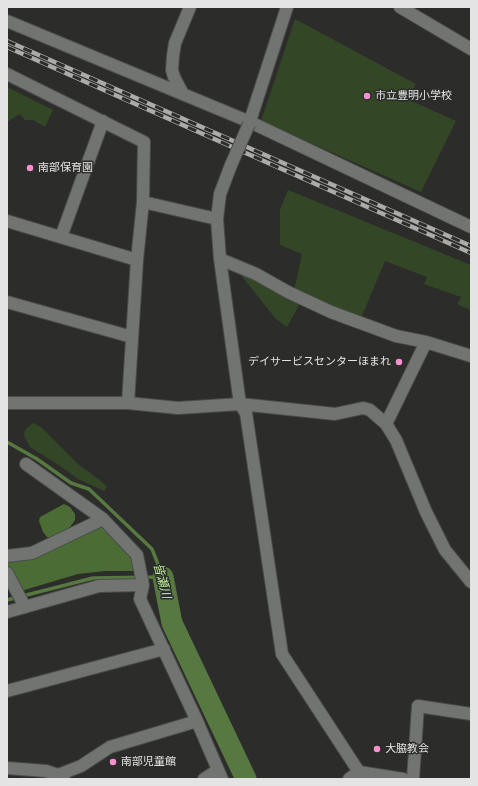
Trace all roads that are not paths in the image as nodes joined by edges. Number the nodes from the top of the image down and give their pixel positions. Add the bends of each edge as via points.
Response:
1 (190, 7) edge
2 (286, 7) edge
3 (400, 7) edge
4 (7, 21) edge
5 (471, 49) edge
6 (7, 74) edge
7 (183, 94) junction
8 (103, 121) junction
9 (250, 123) junction
10 (143, 202) junction
11 (218, 218) junction
12 (7, 221) edge
13 (471, 227) edge
14 (61, 237) junction
15 (220, 259) junction
16 (137, 260) junction
17 (7, 302) edge
18 (132, 336) junction
19 (426, 342) junction
20 (471, 356) edge
21 (7, 403) edge
22 (128, 403) junction
23 (240, 404) junction
24 (386, 424) junction
25 (26, 464) dead end
26 (103, 519) junction
27 (7, 556) edge
28 (7, 573) edge
29 (471, 582) edge
30 (144, 585) junction
31 (22, 601) junction
32 (7, 612) edge
33 (164, 648) junction
34 (7, 691) edge
35 (471, 714) edge
36 (197, 721) junction
37 (7, 768) edge
38 (220, 775) edge
39 (354, 776) edge
40 (61, 777) edge
41 (204, 779) edge
42 (403, 779) edge
43 (413, 779) edge

1 - 7 street via 175,43 173,56 172,70
2 - 9 street
3 - 5 street
4 - 7 street
6 - 8 street
7 - 9 street
8 - 10 street via 144,142
8 - 14 street
9 - 11 street, bridge via 220,194
9 - 13 street
10 - 11 street
10 - 16 street
11 - 15 street
12 - 14 street
14 - 16 street
15 - 19 street via 331,312 396,336
15 - 23 street
16 - 18 street
17 - 18 street
18 - 22 street
19 - 20 street
19 - 24 street
21 - 22 street
22 - 23 street via 178,408
23 - 24 street via 335,414 363,408 370,410
23 - 39 street via 246,413 282,654
24 - 29 street via 396,440 445,550
25 - 26 street
26 - 27 street via 32,553
26 - 30 street via 137,555
28 - 31 street
30 - 31 street via 99,586
30 - 33 street via 140,599
31 - 32 street
33 - 34 street
33 - 36 street
35 - 43 street via 418,706
36 - 38 street
36 - 40 street via 110,747
37 - 40 street via 46,771
38 - 41 street
39 - 42 street

